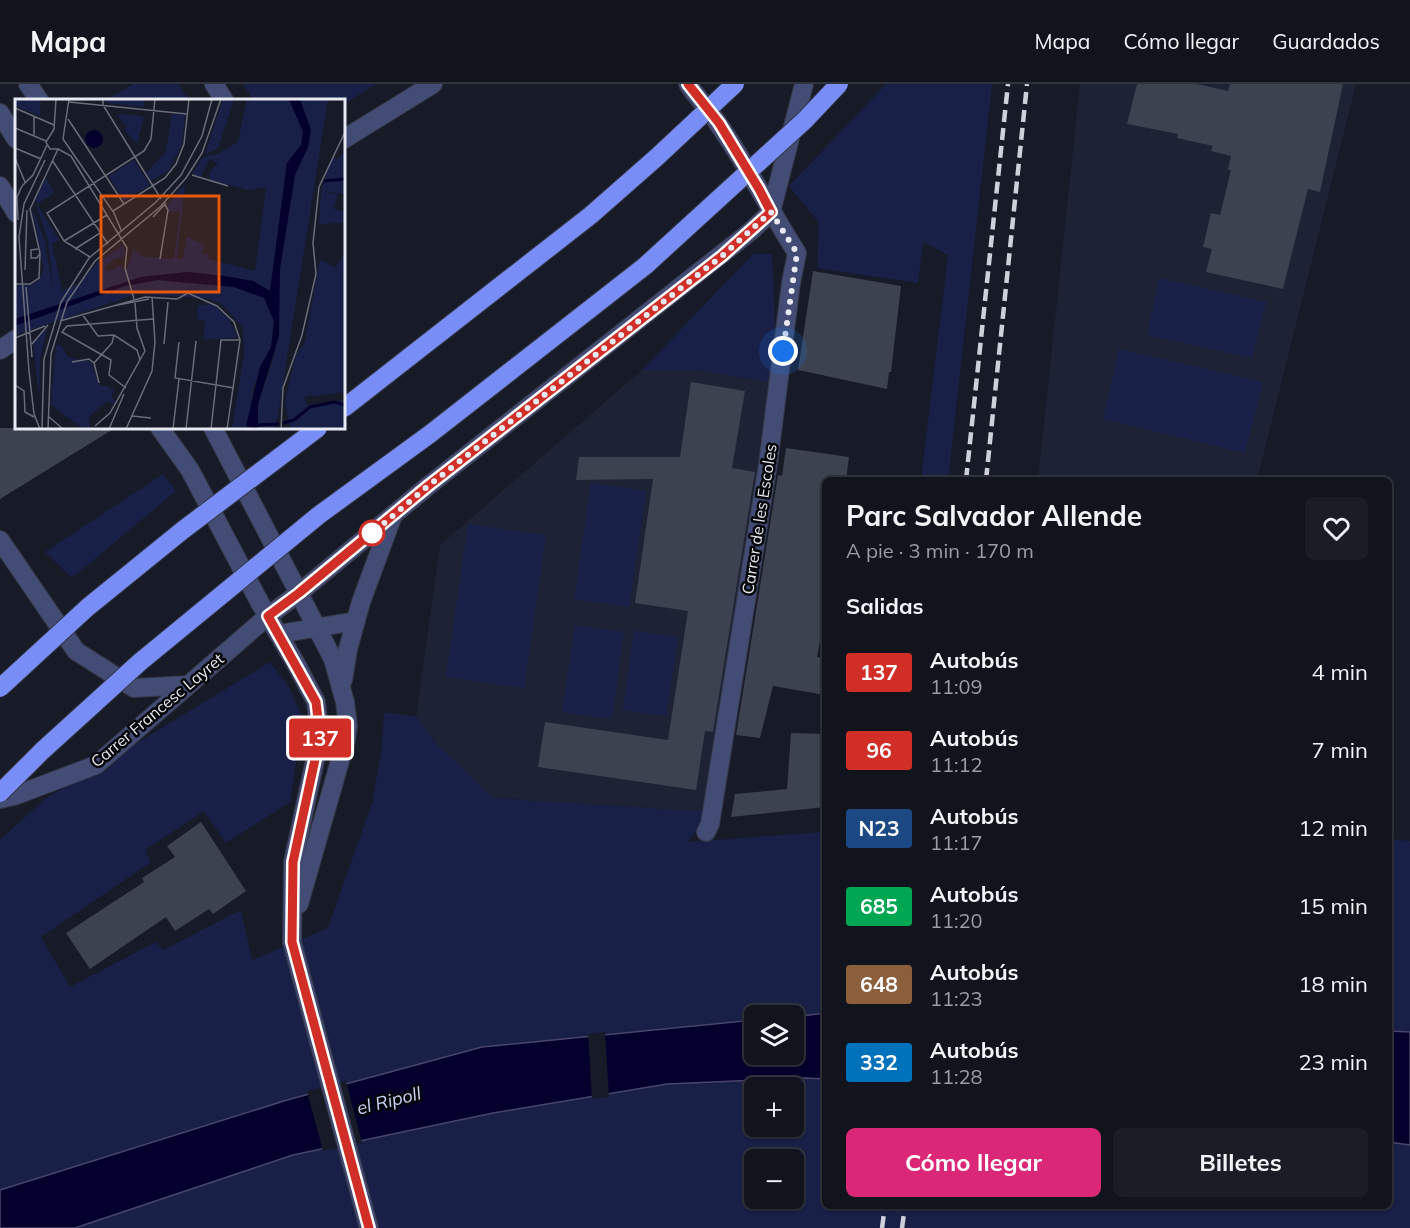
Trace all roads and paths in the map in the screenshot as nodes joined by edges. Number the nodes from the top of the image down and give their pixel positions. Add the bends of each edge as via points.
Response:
1 (28, 84) edge
2 (214, 84) edge
3 (433, 84) edge
4 (688, 84) edge
5 (735, 84) edge
6 (804, 84) edge
7 (839, 84) edge
8 (38, 99) edge
9 (223, 99) edge
10 (0, 113) edge
11 (15, 137) edge
12 (345, 138) edge
13 (0, 186) edge
14 (15, 211) edge
15 (771, 212) junction
16 (15, 340) edge
17 (0, 350) edge
18 (345, 407) edge
19 (161, 429) edge
20 (214, 429) edge
21 (317, 429) edge
22 (393, 516) junction
23 (0, 540) edge
24 (299, 593) junction
25 (268, 616) junction
26 (356, 621) junction
27 (316, 629) junction
28 (279, 634) junction
29 (188, 686) junction
30 (0, 688) edge
31 (343, 693) junction
32 (0, 793) edge
33 (0, 799) edge
34 (706, 832) dead end
35 (292, 936) junction
36 (369, 1228) edge

1 - 8 street
2 - 9 street
3 - 12 street
4 - 15 street, Carrer de les Escoles via 719,123
5 - 18 highway, bridge via 591,215
6 - 15 street
7 - 32 highway, bridge via 645,266 430,434 319,515 140,662
10 - 11 street
13 - 14 street
15 - 22 street, Carrer Francesc Layret via 722,256
15 - 34 street, Carrer de les Escoles via 797,253 768,464
16 - 17 street
19 - 25 street via 190,470
20 - 24 street
21 - 30 highway, bridge via 88,606
22 - 24 street, Carrer Francesc Layret
22 - 26 street
23 - 29 street via 76,651 134,688
24 - 25 street, Carrer Francesc Layret
24 - 27 street
25 - 28 street
25 - 29 street, Carrer Francesc Layret
26 - 27 street
26 - 31 street via 343,669
27 - 28 street
27 - 31 street via 333,659
28 - 35 street via 316,702 320,736 293,862
29 - 33 street, Carrer Francesc Layret via 96,765
31 - 35 street via 346,740
35 - 36 street

